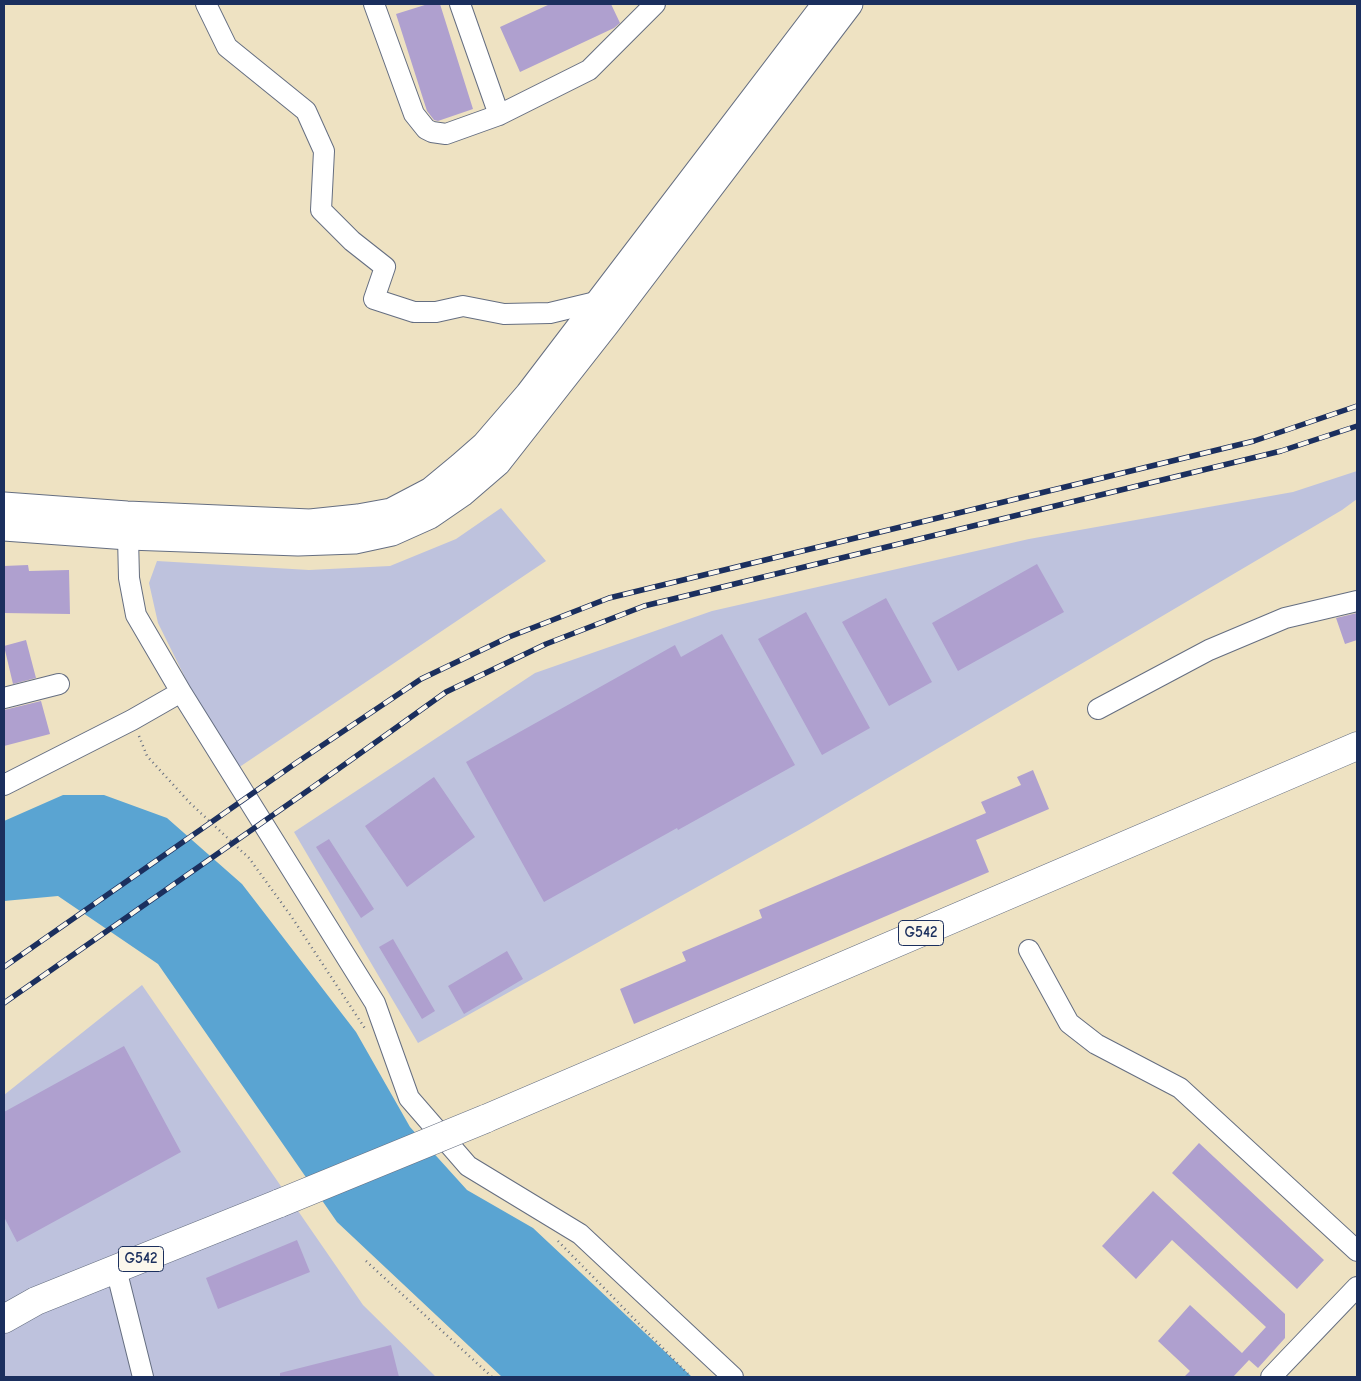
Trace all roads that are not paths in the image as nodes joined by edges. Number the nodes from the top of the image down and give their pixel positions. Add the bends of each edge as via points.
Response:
1 (206, 4) edge
2 (374, 4) edge
3 (460, 4) edge
4 (655, 4) edge
5 (824, 4) edge
6 (850, 4) edge
7 (499, 115) junction
8 (600, 301) junction
9 (4, 505) edge
10 (4, 528) edge
11 (128, 537) junction
12 (1357, 601) edge
13 (59, 684) dead end
14 (181, 692) junction
15 (4, 698) edge
16 (1098, 709) dead end
17 (1357, 746) edge
18 (4, 786) edge
19 (1028, 950) dead end
20 (280, 1203) junction
21 (1357, 1251) edge
22 (116, 1269) junction
23 (1357, 1287) edge
24 (4, 1308) edge
25 (4, 1319) edge
26 (143, 1377) edge
27 (733, 1377) edge
28 (1271, 1377) edge

1 - 8 street via 227,47 306,111 324,151 320,210 385,267 374,299 414,312 436,312 463,306 504,314 550,313
2 - 7 street via 414,114 421,124 432,132 446,134
3 - 7 street
4 - 7 street via 589,70
5 - 8 main road
6 - 11 main road via 518,438 498,463 462,494 430,516 392,533 355,541 298,543
8 - 9 main road via 484,445 431,490 392,511 310,522
10 - 11 main road
11 - 14 street via 129,578 136,615
12 - 16 street via 1285,618 1209,650
13 - 15 street
14 - 18 street
14 - 27 street via 375,1003 409,1098 468,1166 580,1234
17 - 20 highway, G542, bridge via 485,1119
19 - 21 street via 1069,1023 1096,1044 1180,1088
20 - 22 highway, G542
20 - 24 highway, G542 via 112,1260
22 - 25 highway, G542 via 36,1301
22 - 26 street
23 - 28 street

